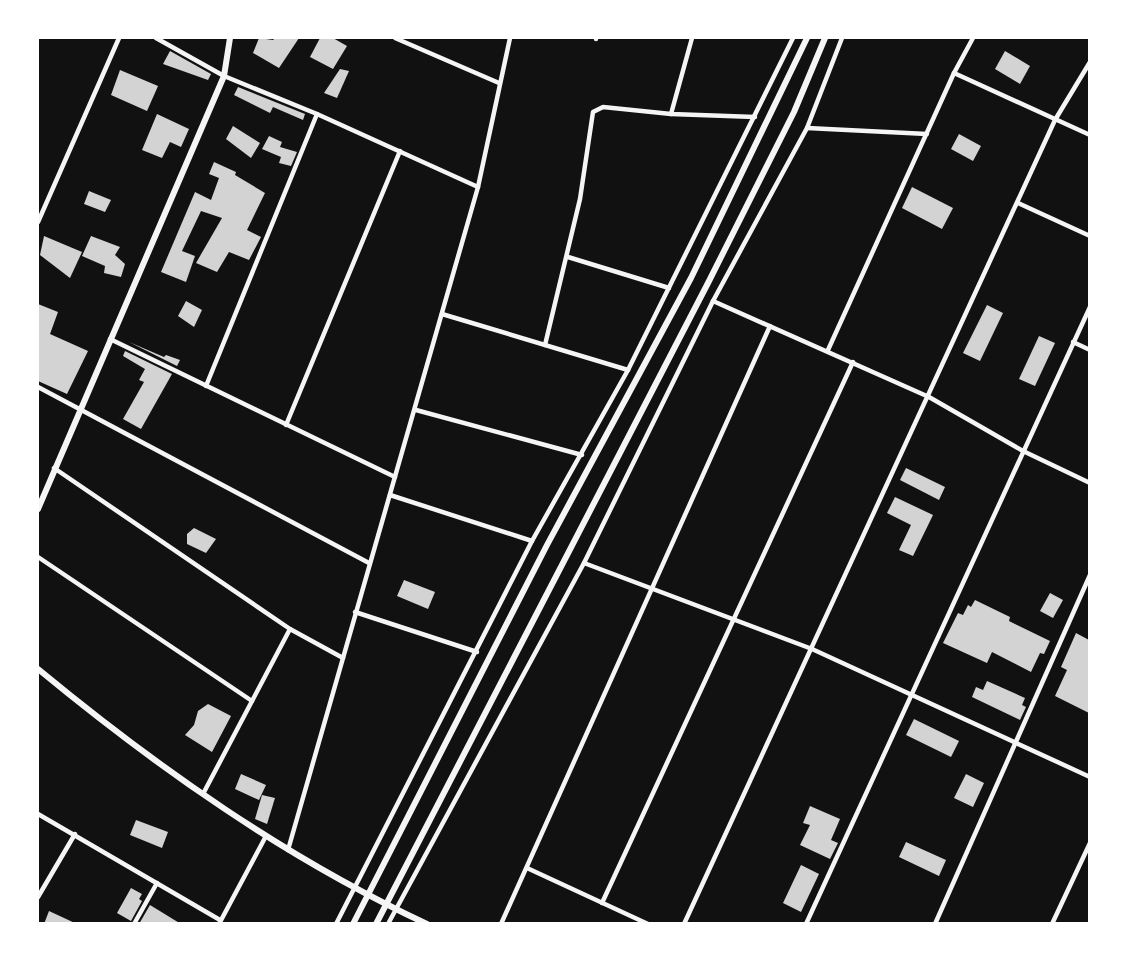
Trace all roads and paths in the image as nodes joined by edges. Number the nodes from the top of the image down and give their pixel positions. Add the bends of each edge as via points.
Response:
1 (119, 38) edge
2 (156, 38) edge
3 (230, 38) edge
4 (395, 38) edge
5 (510, 38) edge
6 (692, 38) edge
7 (793, 38) edge
8 (807, 38) edge
9 (825, 38) edge
10 (842, 38) edge
11 (973, 38) edge
12 (1089, 62) edge
13 (954, 73) junction
14 (224, 76) junction
15 (499, 83) junction
16 (317, 114) junction
17 (672, 114) junction
18 (755, 117) junction
19 (1055, 120) junction
20 (807, 128) junction
21 (927, 134) junction
22 (1089, 135) edge
23 (400, 151) junction
24 (478, 187) junction
25 (38, 202) edge
26 (1018, 203) junction
27 (44, 206) junction
28 (38, 222) edge
29 (1089, 236) edge
30 (568, 257) junction
31 (669, 288) junction
32 (713, 301) junction
33 (1089, 307) edge
34 (442, 314) junction
35 (770, 326) junction
36 (110, 339) junction
37 (1073, 342) junction
38 (545, 345) junction
39 (828, 350) junction
40 (1089, 350) edge
41 (853, 362) junction
42 (628, 370) junction
43 (206, 386) junction
44 (38, 387) edge
45 (929, 397) junction
46 (78, 410) junction
47 (416, 410) junction
48 (286, 425) junction
49 (1023, 451) junction
50 (582, 455) junction
51 (54, 468) junction
52 (395, 477) junction
53 (1089, 483) edge
54 (390, 495) junction
55 (38, 509) edge
56 (532, 541) junction
57 (38, 557) edge
58 (369, 563) junction
59 (584, 563) junction
60 (1089, 575) edge
61 (651, 590) junction
62 (355, 612) junction
63 (731, 620) junction
64 (290, 629) junction
65 (812, 649) junction
66 (477, 652) junction
67 (343, 658) junction
68 (38, 669) edge
69 (911, 694) junction
70 (252, 701) junction
71 (1016, 743) junction
72 (1089, 777) edge
73 (203, 794) junction
74 (38, 814) edge
75 (75, 834) junction
76 (267, 836) junction
77 (1089, 843) edge
78 (288, 850) junction
79 (527, 868) junction
80 (157, 883) junction
81 (354, 888) junction
82 (366, 895) junction
83 (38, 897) edge
84 (602, 903) junction
85 (387, 905) junction
86 (396, 909) junction
87 (220, 922) edge
88 (134, 924) edge
89 (336, 924) edge
90 (352, 924) edge
91 (376, 924) edge
92 (388, 924) edge
93 (427, 924) edge
94 (501, 924) edge
95 (648, 924) edge
96 (684, 924) edge
97 (806, 924) edge
98 (934, 924) edge
99 (1053, 924) edge

1 - 27 street
2 - 14 street
3 - 14 street
4 - 15 street
5 - 15 street
6 - 17 street
7 - 18 street
8 - 82 street via 691,278
9 - 85 street via 794,112 708,283
10 - 20 street
11 - 13 street
12 - 19 street
13 - 19 street
13 - 21 street
14 - 16 street
14 - 36 street
15 - 24 street
16 - 23 street
16 - 43 street
17 - 18 street
17 - 30 street via 603,107 593,112
18 - 31 street
19 - 22 street
19 - 26 street
20 - 21 street
20 - 32 street
21 - 39 street
23 - 24 street
23 - 48 street
24 - 34 street
25 - 27 street
26 - 29 street
26 - 45 street
27 - 28 street
30 - 31 street
30 - 38 street
31 - 42 street
32 - 35 street
32 - 59 street
33 - 37 street
34 - 38 street
34 - 47 street
35 - 39 street
35 - 61 street
36 - 43 street
36 - 46 street
37 - 40 street
37 - 49 street
38 - 42 street
39 - 41 street
41 - 45 street
41 - 63 street
42 - 50 street
43 - 48 street
44 - 46 street
45 - 49 street
45 - 65 street
46 - 51 street
46 - 58 street
47 - 50 street
47 - 52 street
48 - 52 street
49 - 53 street
49 - 69 street
50 - 56 street
51 - 55 street
51 - 64 street
52 - 54 street
54 - 56 street
54 - 58 street
56 - 66 street
57 - 70 street
58 - 62 street
59 - 61 street
59 - 86 street
60 - 71 street
61 - 63 street
61 - 79 street
62 - 66 street
62 - 67 street
63 - 65 street
63 - 84 street
64 - 67 street
64 - 70 street
65 - 69 street
65 - 96 street
66 - 81 street
67 - 78 street
68 - 73 street via 121,737
69 - 71 street
69 - 97 street
70 - 73 street
71 - 72 street
71 - 98 street
73 - 76 street
74 - 75 street
75 - 80 street
75 - 83 street
76 - 78 street
76 - 87 street
77 - 99 street
78 - 81 street
79 - 84 street
79 - 94 street
80 - 87 street
80 - 88 street
81 - 82 street
81 - 89 street
82 - 85 street
82 - 90 street
84 - 95 street
85 - 86 street
85 - 91 street
86 - 92 street
86 - 93 street

